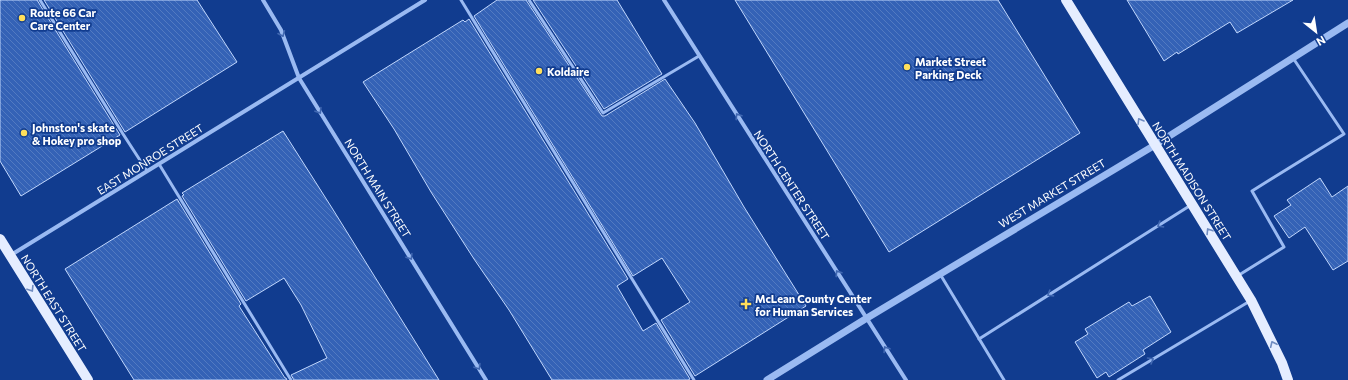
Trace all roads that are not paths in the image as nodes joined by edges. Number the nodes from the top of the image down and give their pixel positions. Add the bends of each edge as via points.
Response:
1 (40, 0) edge
2 (263, 0) edge
3 (425, 0) edge
4 (461, 0) edge
5 (529, 0) edge
6 (664, 0) edge
7 (1066, 0) edge
8 (1348, 23) edge
9 (699, 56) junction
10 (1293, 58) junction
11 (299, 78) junction
12 (1348, 132) edge
13 (1344, 134) junction
14 (1155, 145) junction
15 (159, 164) junction
16 (147, 171) junction
17 (1193, 204) junction
18 (0, 239) edge
19 (10, 256) junction
20 (940, 274) junction
21 (1237, 276) junction
22 (1251, 300) junction
23 (866, 318) junction
24 (979, 339) junction
25 (88, 380) edge
26 (291, 380) edge
27 (486, 380) edge
28 (694, 380) edge
29 (767, 380) edge
30 (906, 380) edge
31 (1004, 380) edge
32 (1118, 380) edge
33 (1288, 380) edge

1 - 16 lane
2 -> 11 street, NORTH MAIN STREET via 281,30
3 - 11 street, EAST MONROE STREET
4 - 28 lane
5 - 9 lane via 603,113
6 - 9 street, NORTH CENTER STREET
14 -> 7 main road, NORTH MADISON STREET
8 - 10 street, WEST MARKET STREET
23 -> 9 street, NORTH CENTER STREET
10 - 13 lane
10 - 14 street, WEST MARKET STREET
11 - 15 street, EAST MONROE STREET
11 -> 27 street, NORTH MAIN STREET
12 - 13 lane
13 - 21 lane via 1252,191 1284,247
14 - 17 main road, NORTH MADISON STREET
14 - 20 street, WEST MARKET STREET
15 - 16 street, EAST MONROE STREET
15 - 26 lane
16 - 19 street, EAST MONROE STREET
21 -> 17 main road, NORTH MADISON STREET
17 -> 24 lane
18 - 19 main road, NORTH EAST STREET
19 -> 25 main road, NORTH EAST STREET
20 - 23 street, WEST MARKET STREET
20 - 24 lane
21 - 22 main road, NORTH MADISON STREET
32 -> 22 lane
33 -> 22 main road, NORTH MADISON STREET
23 - 29 street, WEST MARKET STREET
30 -> 23 street, NORTH CENTER STREET
24 - 31 lane

